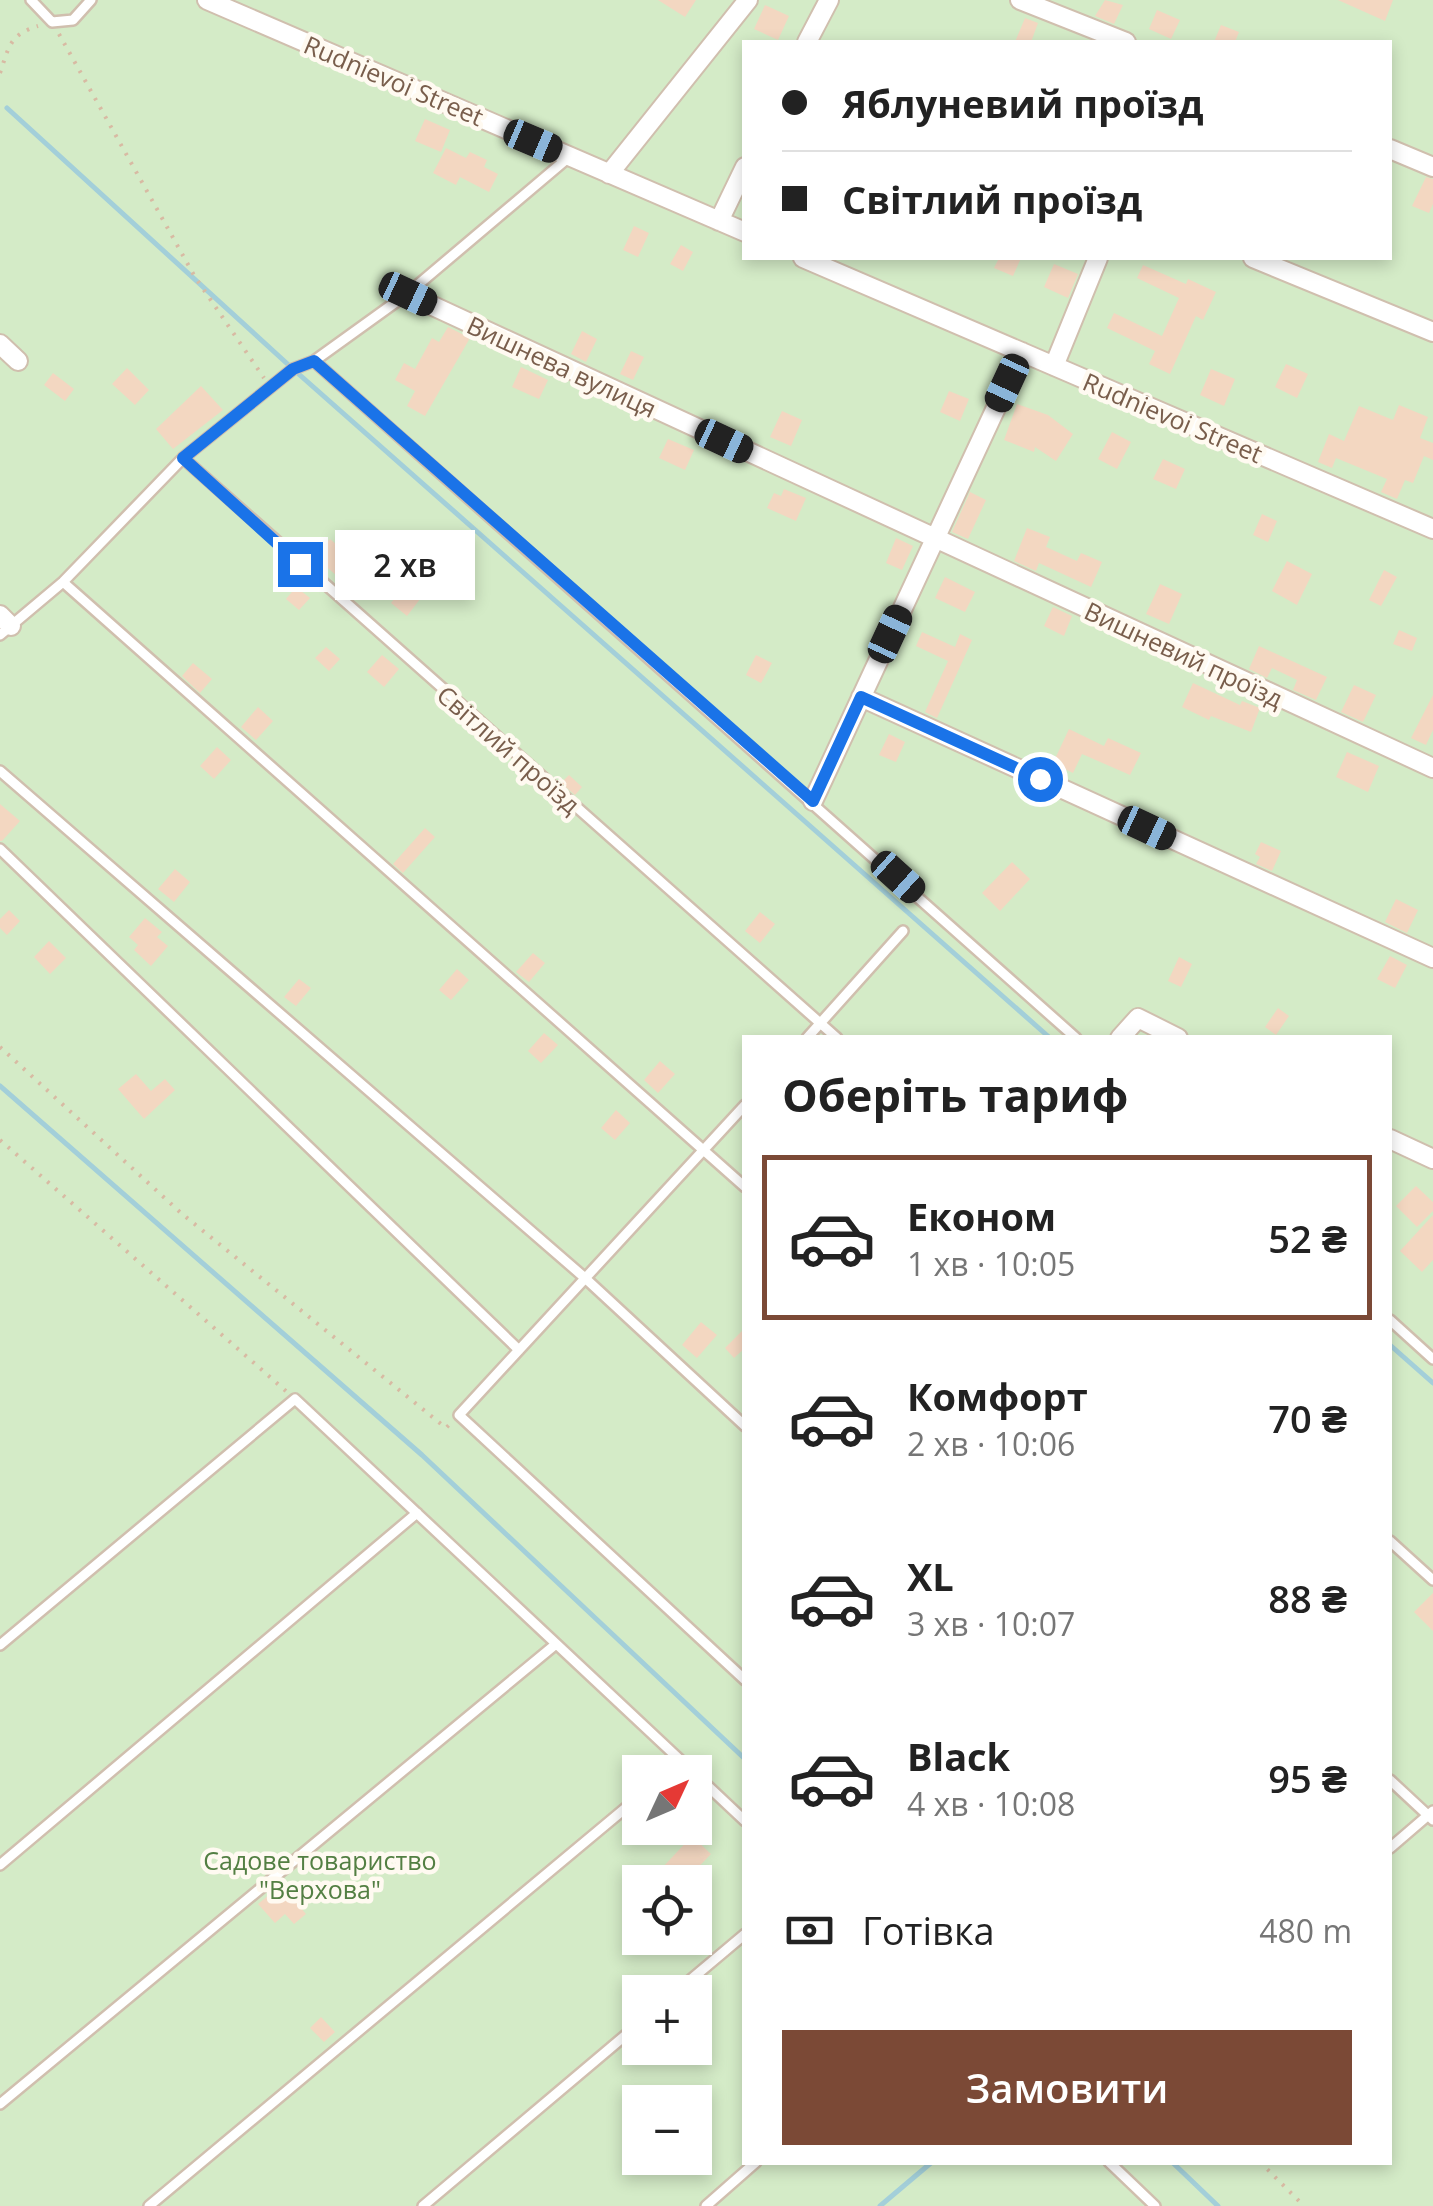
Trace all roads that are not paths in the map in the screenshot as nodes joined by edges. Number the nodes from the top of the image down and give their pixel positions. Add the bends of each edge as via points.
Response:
1 (31, 0) edge
2 (91, 0) edge
3 (208, 0) edge
4 (748, 0) edge
5 (828, 0) edge
6 (1020, 0) edge
7 (808, 40) edge
8 (1121, 40) edge
9 (1392, 151) edge
10 (570, 156) junction
11 (1433, 167) edge
12 (742, 173) edge
13 (609, 174) junction
14 (719, 221) junction
15 (742, 231) edge
16 (809, 260) edge
17 (1097, 260) edge
18 (1258, 260) edge
19 (408, 294) junction
20 (1433, 332) edge
21 (0, 344) edge
22 (1022, 352) junction
23 (18, 361) dead end
24 (314, 361) junction
25 (1054, 366) junction
26 (183, 458) junction
27 (1433, 530) edge
28 (934, 540) junction
29 (63, 582) junction
30 (4, 625) edge
31 (861, 697) junction
32 (1433, 768) edge
33 (0, 771) edge
34 (813, 801) junction
35 (0, 850) edge
36 (902, 931) dead end
37 (1433, 958) edge
38 (820, 1022) junction
39 (809, 1035) edge
40 (834, 1035) edge
41 (1073, 1035) edge
42 (1123, 1035) edge
43 (1172, 1035) edge
44 (742, 1107) edge
45 (1392, 1140) edge
46 (704, 1149) junction
47 (1433, 1159) edge
48 (742, 1184) edge
49 (585, 1278) junction
50 (1392, 1322) edge
51 (519, 1350) junction
52 (1433, 1358) edge
53 (742, 1423) edge
54 (416, 1513) junction
55 (1392, 1543) edge
56 (1433, 1580) edge
57 (556, 1644) junction
58 (0, 1645) edge
59 (742, 1677) edge
60 (675, 1755) edge
61 (1392, 1782) edge
62 (712, 1790) edge
63 (622, 1811) edge
64 (1431, 1815) edge
65 (742, 1818) edge
66 (1392, 1846) edge
67 (0, 1865) edge
68 (742, 1937) edge
69 (696, 1975) edge
70 (622, 2038) edge
71 (0, 2104) edge
72 (753, 2165) edge
73 (1112, 2165) edge
74 (149, 2206) edge
75 (423, 2206) edge
76 (706, 2206) edge
77 (1155, 2206) edge

1 - 2 lane via 52,22 73,20
3 - 10 street, Rudnievoi Street
4 - 13 street
5 - 7 street
6 - 8 street
9 - 11 street
10 - 13 street, Rudnievoi Street
10 - 19 lane
12 - 14 street
13 - 14 street, Rudnievoi Street
14 - 15 street, Rudnievoi Street
16 - 22 street, Rudnievoi Street
17 - 25 street
18 - 20 street
19 - 24 lane
19 - 28 street, Вишнева вулиця
21 - 23 street
22 - 25 street, Rudnievoi Street
22 - 28 street
24 - 26 lane via 293,369
24 - 34 lane
25 - 27 street, Rudnievoi Street
26 - 29 lane
26 - 38 lane, Світлий проїзд
28 - 31 street
28 - 32 street, Вишневий проїзд
29 - 30 lane
29 - 46 lane
31 - 34 street
31 - 37 street
33 - 49 lane
34 - 41 lane
35 - 51 lane
36 - 38 lane
38 - 39 lane
38 - 40 lane, Світлий проїзд
42 - 43 street via 1138,1018
44 - 46 lane
45 - 47 street
46 - 48 lane
46 - 49 lane
49 - 51 lane
49 - 53 lane
50 - 52 lane
51 - 59 lane via 459,1416
54 - 57 lane
54 - 58 lane via 294,1398
54 - 67 lane
55 - 56 lane
57 - 60 lane
57 - 71 lane
61 - 64 lane
62 - 65 lane
63 - 74 lane
64 - 66 lane
68 - 69 lane
70 - 75 lane
72 - 76 lane
73 - 77 lane

